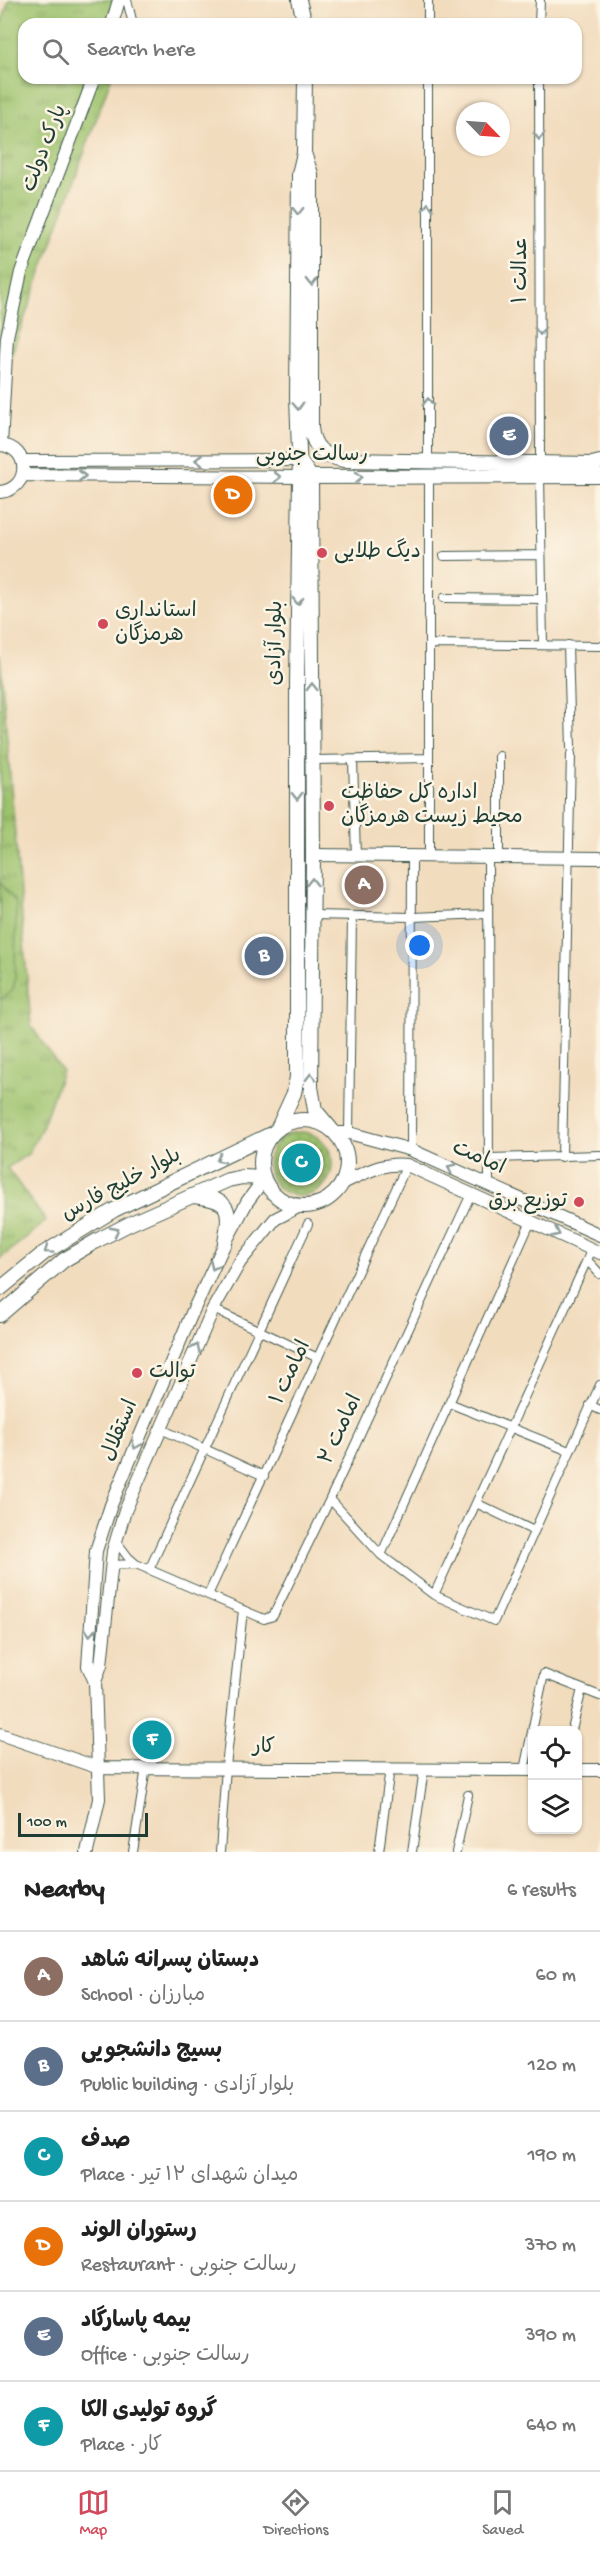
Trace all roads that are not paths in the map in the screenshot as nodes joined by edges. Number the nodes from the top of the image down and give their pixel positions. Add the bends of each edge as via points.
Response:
1 (119, 0) edge
2 (127, 0) edge
3 (299, 0) edge
4 (310, 0) edge
5 (428, 0) edge
6 (540, 0) edge
7 (114, 18) edge
8 (132, 18) edge
9 (304, 18) edge
10 (306, 18) edge
11 (428, 18) edge
12 (539, 18) edge
13 (92, 84) edge
14 (305, 84) edge
15 (428, 84) edge
16 (539, 84) edge
17 (304, 153) junction
18 (1, 445) edge
19 (299, 460) junction
20 (23, 461) junction
21 (388, 461) junction
22 (428, 461) junction
23 (473, 461) junction
24 (586, 466) edge
25 (540, 469) junction
26 (23, 475) junction
27 (388, 476) junction
28 (600, 476) edge
29 (305, 477) junction
30 (429, 477) junction
31 (473, 477) junction
32 (0, 492) edge
33 (541, 555) junction
34 (444, 556) dead end
35 (444, 598) dead end
36 (542, 599) junction
37 (430, 644) junction
38 (543, 645) junction
39 (568, 645) junction
40 (600, 646) edge
41 (499, 756) dead end
42 (429, 758) junction
43 (312, 760) junction
44 (353, 760) junction
45 (313, 855) junction
46 (356, 856) junction
47 (412, 856) junction
48 (429, 856) junction
49 (568, 857) junction
50 (494, 858) junction
51 (600, 858) edge
52 (488, 914) junction
53 (312, 915) junction
54 (352, 916) junction
55 (412, 917) junction
56 (275, 1131) junction
57 (338, 1132) junction
58 (406, 1148) junction
59 (600, 1155) edge
60 (562, 1157) junction
61 (489, 1158) junction
62 (393, 1163) junction
63 (407, 1165) junction
64 (264, 1179) junction
65 (341, 1184) junction
66 (489, 1185) junction
67 (471, 1194) junction
68 (191, 1196) junction
69 (300, 1206) junction
70 (531, 1221) junction
71 (308, 1224) dead end
72 (600, 1234) edge
73 (225, 1243) junction
74 (593, 1254) edge
75 (600, 1274) edge
76 (0, 1289) edge
77 (213, 1309) junction
78 (0, 1315) edge
79 (259, 1331) junction
80 (318, 1358) junction
81 (600, 1385) edge
82 (449, 1402) junction
83 (590, 1405) junction
84 (600, 1410) edge
85 (511, 1427) junction
86 (161, 1429) junction
87 (204, 1449) junction
88 (569, 1451) junction
89 (264, 1476) junction
90 (330, 1499) junction
91 (476, 1503) junction
92 (534, 1531) junction
93 (116, 1541) junction
94 (381, 1555) junction
95 (111, 1564) junction
96 (136, 1564) junction
97 (148, 1570) junction
98 (208, 1595) junction
99 (434, 1595) junction
100 (243, 1610) junction
101 (94, 1682) junction
102 (582, 1689) junction
103 (600, 1696) edge
104 (535, 1726) edge
105 (573, 1726) edge
106 (0, 1734) edge
107 (146, 1767) junction
108 (226, 1767) junction
109 (99, 1768) junction
110 (390, 1768) junction
111 (424, 1769) junction
112 (528, 1770) edge
113 (582, 1770) edge
114 (600, 1770) edge
115 (468, 1795) dead end
116 (87, 1852) edge
117 (133, 1852) edge
118 (220, 1852) edge
119 (379, 1852) edge
120 (412, 1852) edge
121 (456, 1852) edge

1 - 7 street
2 - 8 street
3 - 9 main road
4 - 10 main road
5 - 11 street
6 - 12 street
13 - 18 street, پارک دولت via 21,272 7,337
14 - 17 main road
22 -> 15 street
16 -> 25 street, عدالت ۱
17 -> 19 main road via 298,174
17 -> 21 main road via 311,174 313,437 319,449 331,457
18 - 20 street via 15,449
19 -> 20 street, رسالت جنوبی
19 - 29 main road
20 - 26 street
21 - 22 main road, رسالت جنوبی
21 - 27 main road
22 - 23 main road, رسالت جنوبی
23 - 25 main road, رسالت جنوبی
23 - 31 main road
24 - 25 main road, رسالت جنوبی
24 - 28 main road, رسالت جنوبی
25 - 31 main road, رسالت جنوبی
25 - 33 street, عدالت ۱
26 -> 29 street, رسالت جنوبی
26 - 32 street via 14,488
29 -> 27 main road, رسالت جنوبی
27 - 30 main road, رسالت جنوبی
43 -> 29 main road, بلوار آزادی
29 -> 56 main road, بلوار آزادی via 297,683 297,1081 290,1105
30 - 31 main road, رسالت جنوبی
30 - 37 street
33 - 34 street
33 - 36 street, عدالت ۱
35 - 36 street
36 - 38 street, عدالت ۱
37 - 38 street
37 - 42 street
38 - 39 street
39 - 40 street
39 - 49 street
41 - 50 street
42 - 44 street
42 - 48 street
43 - 44 street
43 - 45 main road, بلوار آزادی
44 - 46 street
45 - 46 street
53 -> 45 main road, بلوار آزادی
46 - 47 street
47 - 48 street
47 - 55 street
48 - 50 street
49 - 50 street
49 - 51 street
49 - 60 street
50 - 52 street
52 - 55 street
52 - 61 street
53 - 54 street
57 -> 53 main road, بلوار آزادی via 315,1110 312,1099
54 - 55 street
54 - 57 street
55 - 58 street
56 - 57 main road via 290,1122 304,1120
56 - 64 main road via 262,1154
56 -> 76 main road, بلوار خلیج فارس via 114,1210 44,1252
57 - 58 street, امامت
57 - 65 main road via 347,1163
58 - 62 street via 386,1149 384,1158
66 -> 58 street, امامت
59 - 60 street
60 - 61 street
61 - 66 street
62 - 63 street, امامت
62 - 65 street, امامت
63 - 67 street, امامت
63 - 80 street, امامت ۱
64 - 68 main road, بلوار خلیج فارس via 228,1180
64 - 69 main road via 276,1196
64 - 73 street, استقلال
65 - 69 main road via 328,1199
66 - 72 street, امامت
67 - 70 street, امامت
67 - 90 street, امامت ۲
68 - 73 main road via 223,1203 228,1215
78 -> 68 main road, بلوار خلیج فارس via 64,1260
69 - 77 street, استقلال via 275,1219 240,1262
70 -> 74 street, امامت
70 - 82 street
71 - 79 street
73 -> 101 street, استقلال via 115,1494 96,1551 88,1666
74 - 75 street
74 - 85 street
77 - 79 street
86 -> 77 street, استقلال
79 - 80 street
79 - 87 street
80 - 89 street, امامت ۱
81 - 83 street
82 - 85 street
82 - 94 street
83 - 84 street
83 - 88 street
85 - 88 street
85 - 91 street
86 - 87 street
86 - 93 street, استقلال
87 - 89 street
87 - 97 street
88 - 92 street
89 - 98 street, امامت ۱
90 - 94 street
90 - 100 street, امامت ۲ via 273,1616 264,1619
91 - 92 street
91 - 99 street
92 - 99 street via 494,1621
93 - 95 street, استقلال
93 - 96 street
94 - 99 street
95 - 96 street
95 - 101 street, استقلال via 101,1665
96 - 97 street, امامت ۲
97 - 98 street, امامت ۲
98 - 100 street, امامت ۲
100 - 108 street
101 - 109 street, استقلال
102 - 103 street
102 - 104 street via 544,1674
102 - 105 street
106 - 109 street, کار
107 - 108 street, کار
107 - 109 street, کار
107 - 117 street
108 - 110 street, کار
108 - 118 street
109 - 116 street, استقلال via 99,1799
110 - 111 street, کار
110 - 119 street
111 - 112 street, کار
111 - 120 street
113 - 114 street
115 - 121 street

